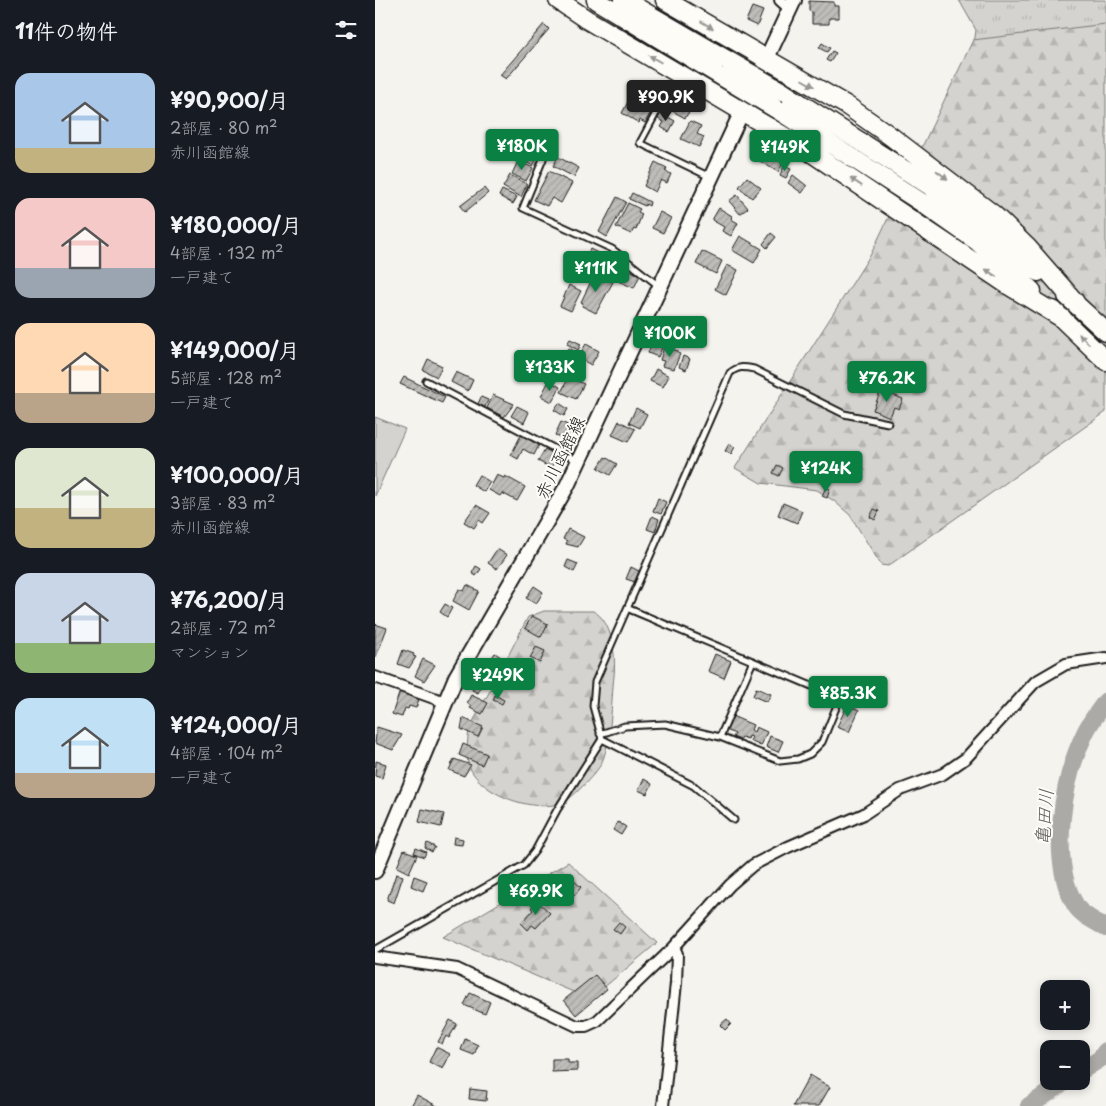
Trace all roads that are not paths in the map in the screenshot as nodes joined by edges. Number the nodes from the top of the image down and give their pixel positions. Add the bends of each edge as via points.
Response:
1 (558, 0) edge
2 (596, 0) edge
3 (624, 0) edge
4 (665, 0) edge
5 (788, 3) edge
6 (766, 59) junction
7 (725, 68) junction
8 (662, 102) dead end
9 (743, 110) junction
10 (543, 159) dead end
11 (710, 177) junction
12 (659, 286) junction
13 (1075, 302) junction
14 (1062, 318) junction
15 (1106, 332) edge
16 (1106, 360) edge
17 (426, 381) dead end
18 (889, 423) dead end
19 (580, 461) junction
20 (629, 609) junction
21 (1106, 658) edge
22 (753, 661) junction
23 (375, 677) edge
24 (445, 702) junction
25 (601, 737) junction
26 (720, 737) junction
27 (734, 820) dead end
28 (375, 871) edge
29 (674, 947) junction
30 (375, 950) edge
31 (375, 957) edge
32 (663, 1106) edge

9 -> 1 highway
2 - 7 highway
3 - 7 highway
4 -> 6 highway
5 - 6 main road, 赤川函館線
6 - 9 main road, 赤川函館線
6 -> 13 highway via 867,120 994,215
7 - 13 highway, bridge via 781,91 930,186
7 - 14 highway, bridge via 779,110 977,241
8 - 11 lane via 640,144
9 - 11 main road, 赤川函館線
14 -> 9 highway
10 - 12 lane via 523,208 612,249
11 - 12 main road, 赤川函館線
12 - 19 main road, 赤川函館線
13 - 15 highway
16 -> 14 highway
17 - 19 lane
18 - 20 lane via 844,414 753,369 736,368 730,373
19 - 24 main road, 赤川函館線 via 470,652
20 - 22 lane
20 - 25 lane via 595,682 593,706
21 - 29 street via 1067,664 1035,682 955,768 900,790 864,814 753,865
22 - 26 lane
22 - 26 lane via 841,698 822,742 810,754 780,761
23 - 24 street
24 - 28 main road, 赤川函館線
25 - 26 lane via 625,726 665,724
25 - 27 lane via 694,786
25 - 30 lane via 524,865
29 - 31 street via 597,1021 586,1026 577,1026 457,970
29 - 32 street via 677,954 676,983

